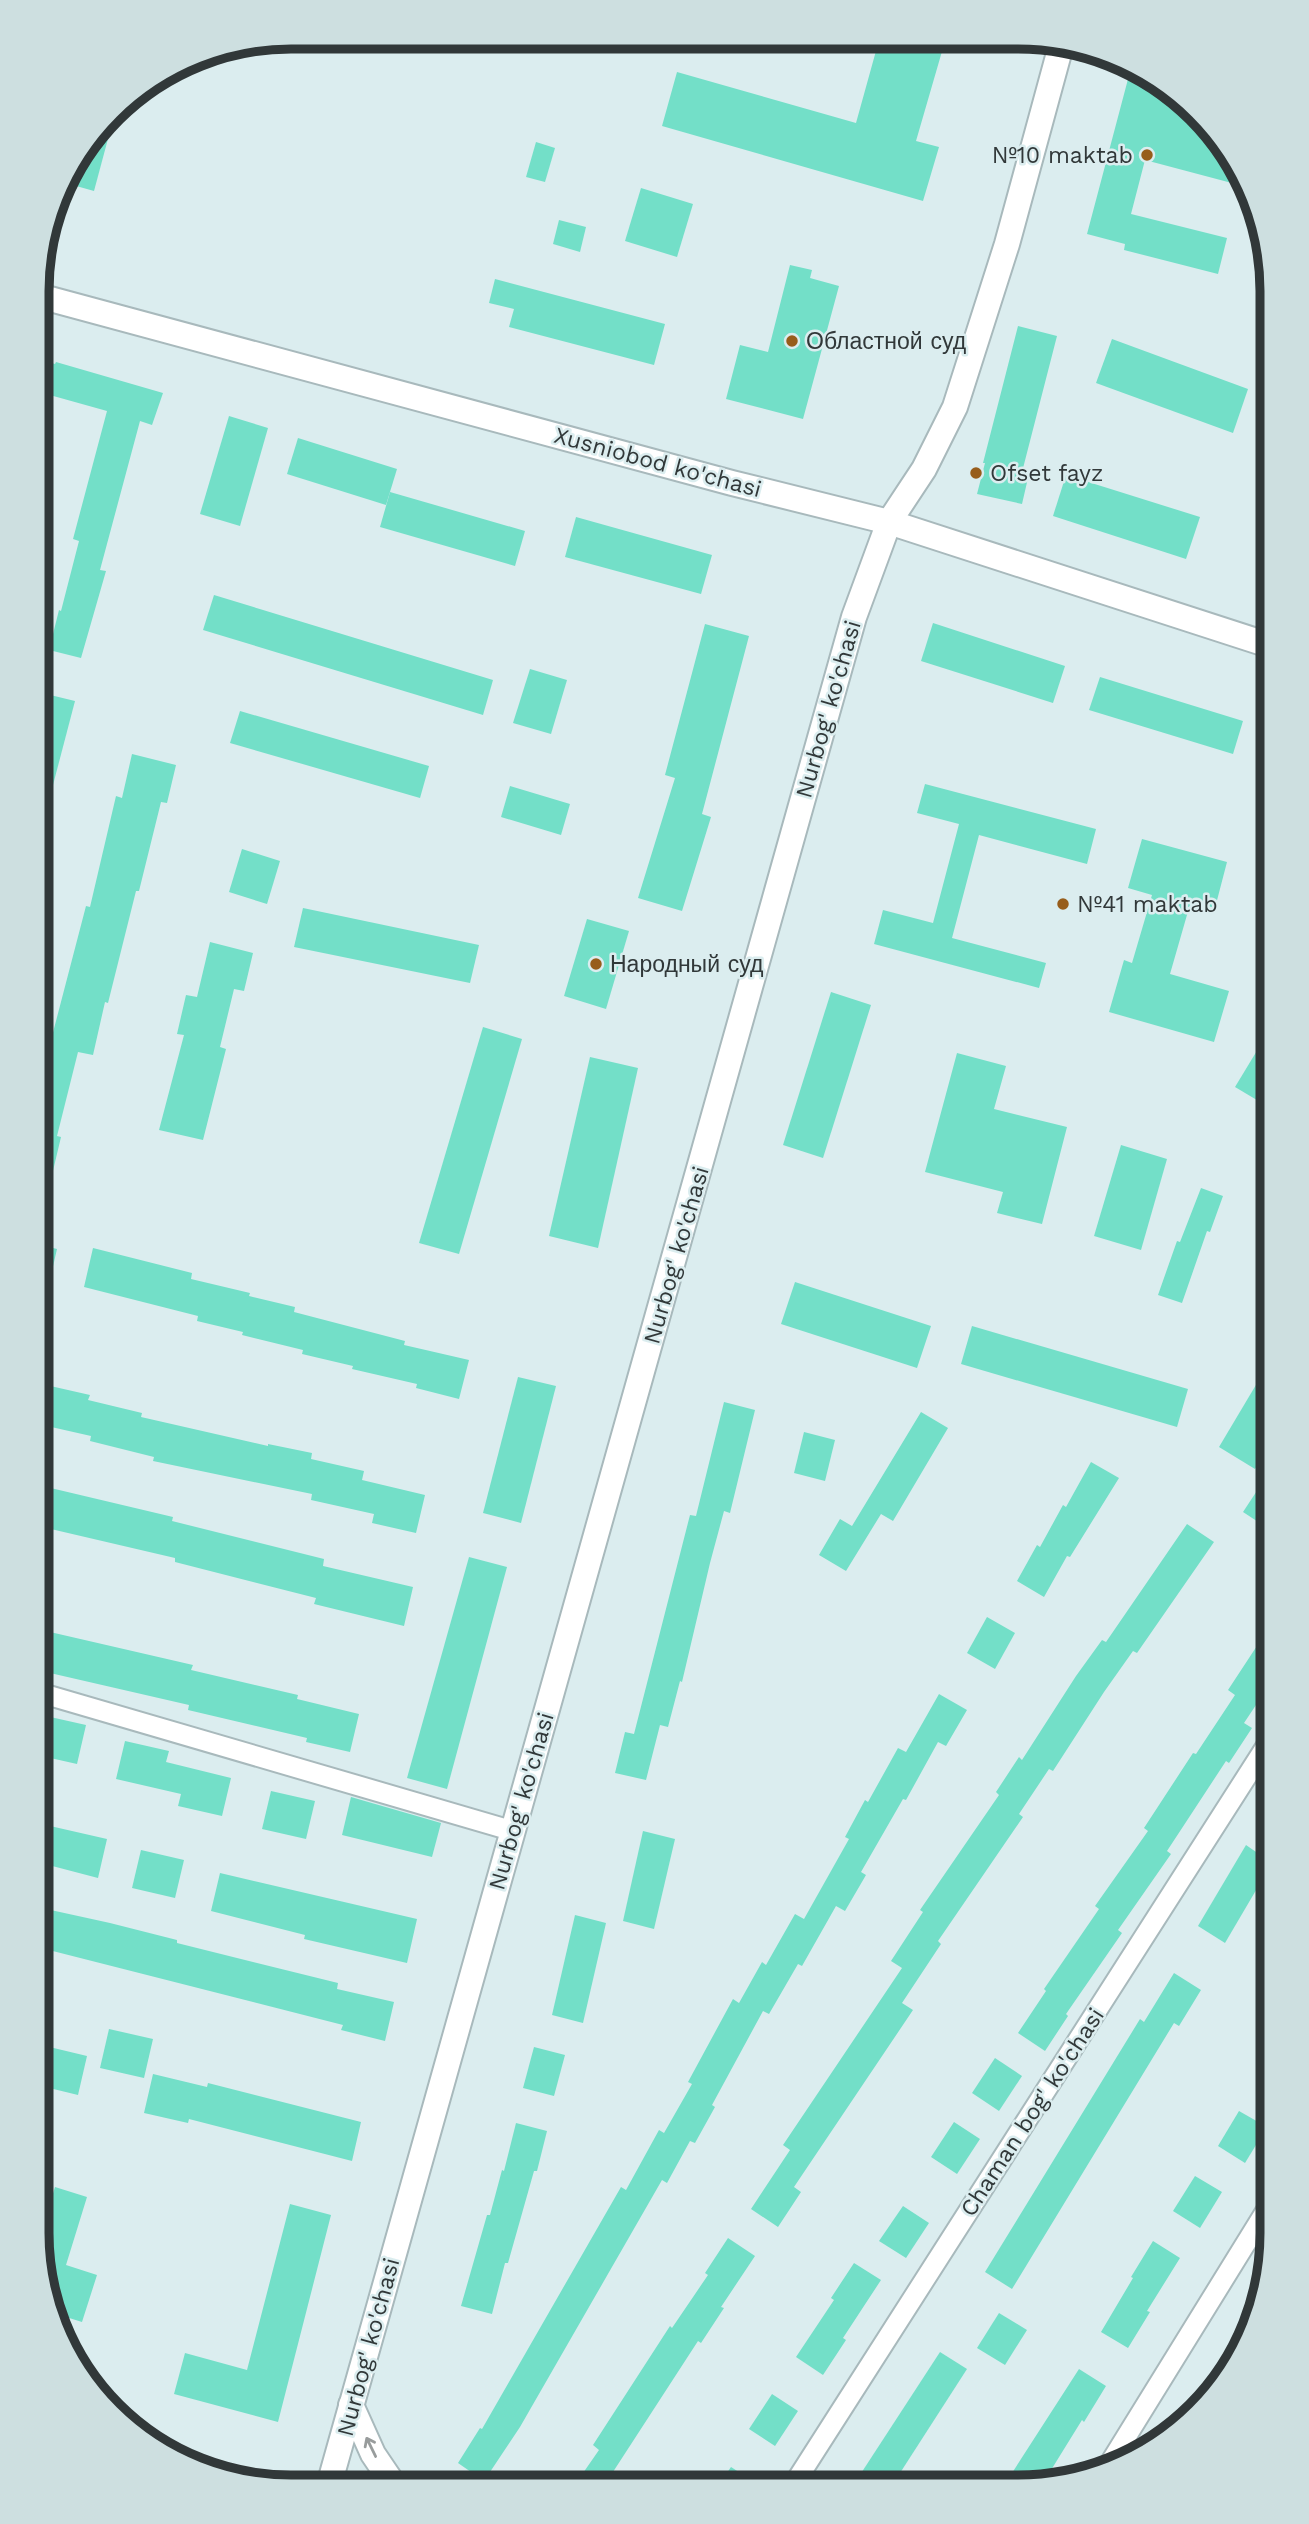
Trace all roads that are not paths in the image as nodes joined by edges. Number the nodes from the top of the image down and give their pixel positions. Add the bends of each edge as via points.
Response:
1 (1059, 53) edge
2 (49, 299) edge
3 (889, 522) junction
4 (1260, 642) edge
5 (49, 1696) edge
6 (1259, 1757) edge
7 (513, 1831) junction
8 (1259, 2222) edge
9 (352, 2405) junction
10 (1116, 2454) edge
11 (332, 2475) edge
12 (387, 2475) edge
13 (800, 2475) edge

1 - 3 street, Nurbog' ko'chasi via 1007,244 956,407 924,469
2 - 3 street, Xusniobod ko'chasi
3 - 4 street, Xusniobod ko'chasi
3 - 7 street, Nurbog' ko'chasi via 854,617
5 - 7 street
6 - 13 street, Chaman bog' ko'chasi
7 - 9 street, Nurbog' ko'chasi
8 - 10 street
9 - 11 street, Nurbog' ko'chasi
12 -> 9 street

